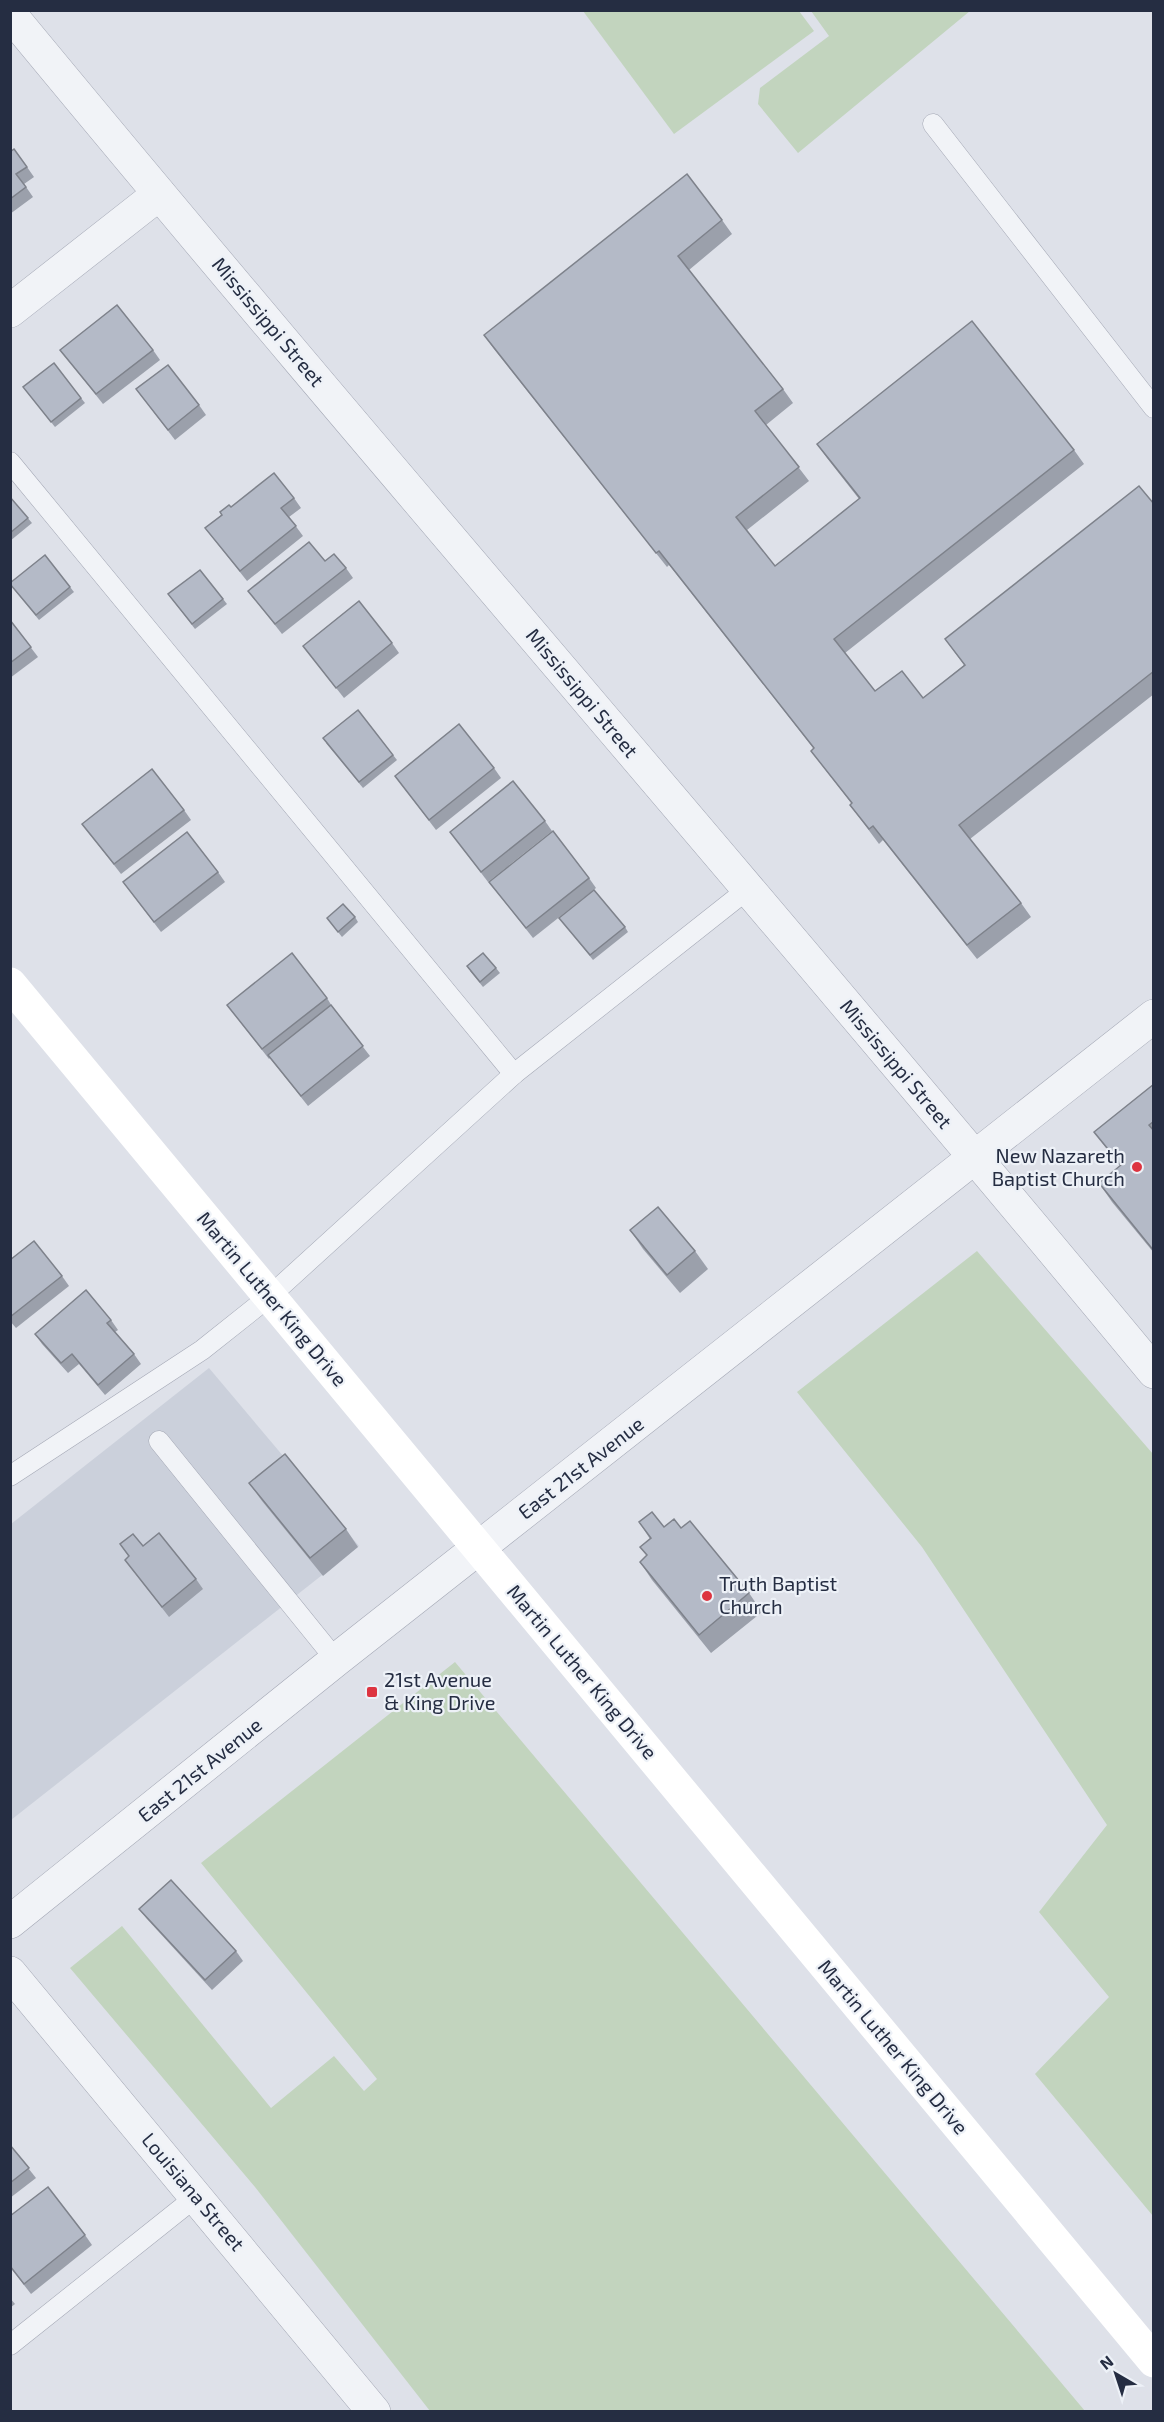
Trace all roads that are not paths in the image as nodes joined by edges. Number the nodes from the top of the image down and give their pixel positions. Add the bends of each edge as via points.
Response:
1 (10, 15) edge
2 (933, 124) dead end
3 (159, 194) junction
4 (10, 311) edge
5 (1154, 408) edge
6 (10, 462) edge
7 (748, 889) junction
8 (10, 984) edge
9 (1154, 1016) edge
10 (514, 1074) junction
11 (975, 1157) junction
12 (270, 1296) junction
13 (1154, 1372) edge
14 (159, 1441) dead end
15 (10, 1476) edge
16 (480, 1549) junction
17 (336, 1660) junction
18 (10, 1922) edge
19 (10, 1973) edge
20 (197, 2196) junction
21 (10, 2345) edge
22 (1154, 2361) edge
23 (374, 2412) edge

1 - 3 street, Mississippi Street
2 - 5 lane
3 - 4 street
3 - 7 street, Mississippi Street
6 - 10 lane
7 - 10 lane
7 - 11 street, Mississippi Street
8 - 12 main road, Martin Luther King Drive
9 - 11 street, East 21st Avenue
10 - 12 lane
11 - 13 street, Mississippi Street
11 - 16 street, East 21st Avenue
12 - 15 lane via 202,1350
12 - 16 main road, Martin Luther King Drive
14 - 17 lane
16 - 17 street, East 21st Avenue
16 - 22 main road, Martin Luther King Drive
17 - 18 street, East 21st Avenue
19 - 20 street, Louisiana Street
20 - 21 lane
20 - 23 street, Louisiana Street

